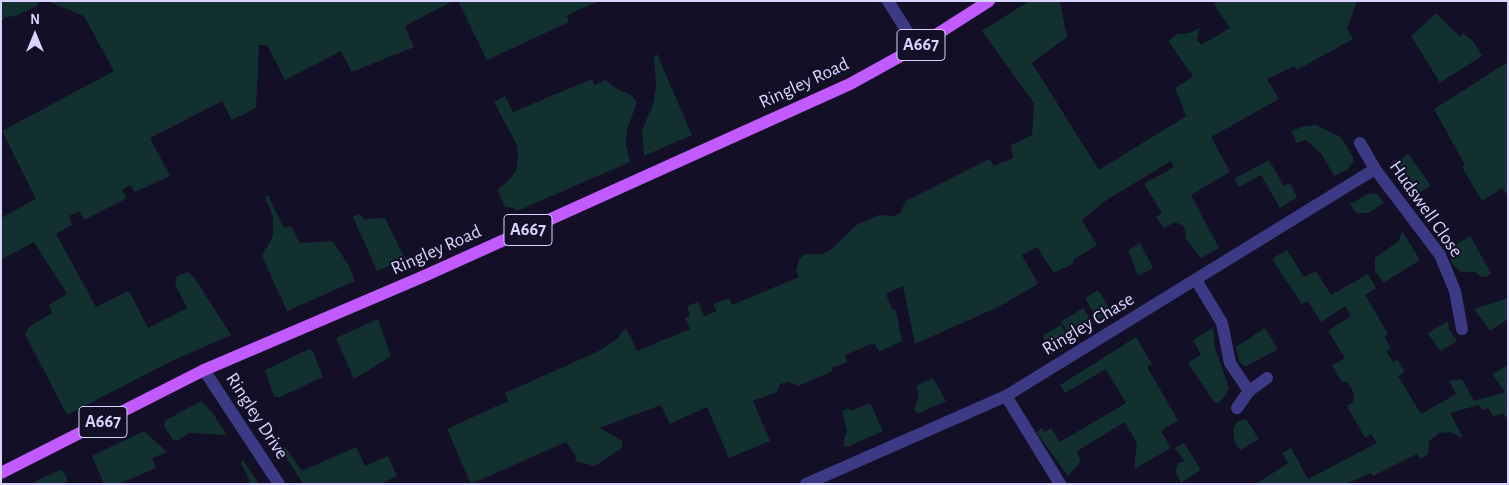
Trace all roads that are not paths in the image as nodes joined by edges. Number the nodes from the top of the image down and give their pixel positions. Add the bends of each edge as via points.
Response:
1 (888, 1) edge
2 (989, 1) edge
3 (917, 48) junction
4 (1360, 142) dead end
5 (1375, 170) junction
6 (1196, 280) junction
7 (1462, 329) dead end
8 (204, 370) junction
9 (1267, 378) dead end
10 (1249, 391) junction
11 (1006, 396) junction
12 (1237, 408) dead end
13 (1, 473) edge
14 (279, 484) edge
15 (806, 484) edge
16 (1060, 484) edge

1 - 3 street
2 - 3 main road, Ringley Road / A667
3 - 8 main road, Ringley Road / A667 via 850,84 627,186
4 - 5 street, Hudswell Close
5 - 6 street, Ringley Chase
5 - 7 street, Hudswell Close via 1440,255 1455,291
6 - 10 street via 1222,323 1230,363
6 - 11 street, Ringley Chase
8 - 13 main road, Ringley Road / A667
8 - 14 street, Ringley Drive
9 - 10 street
10 - 12 street
11 - 15 street, Ringley Chase
11 - 16 street

